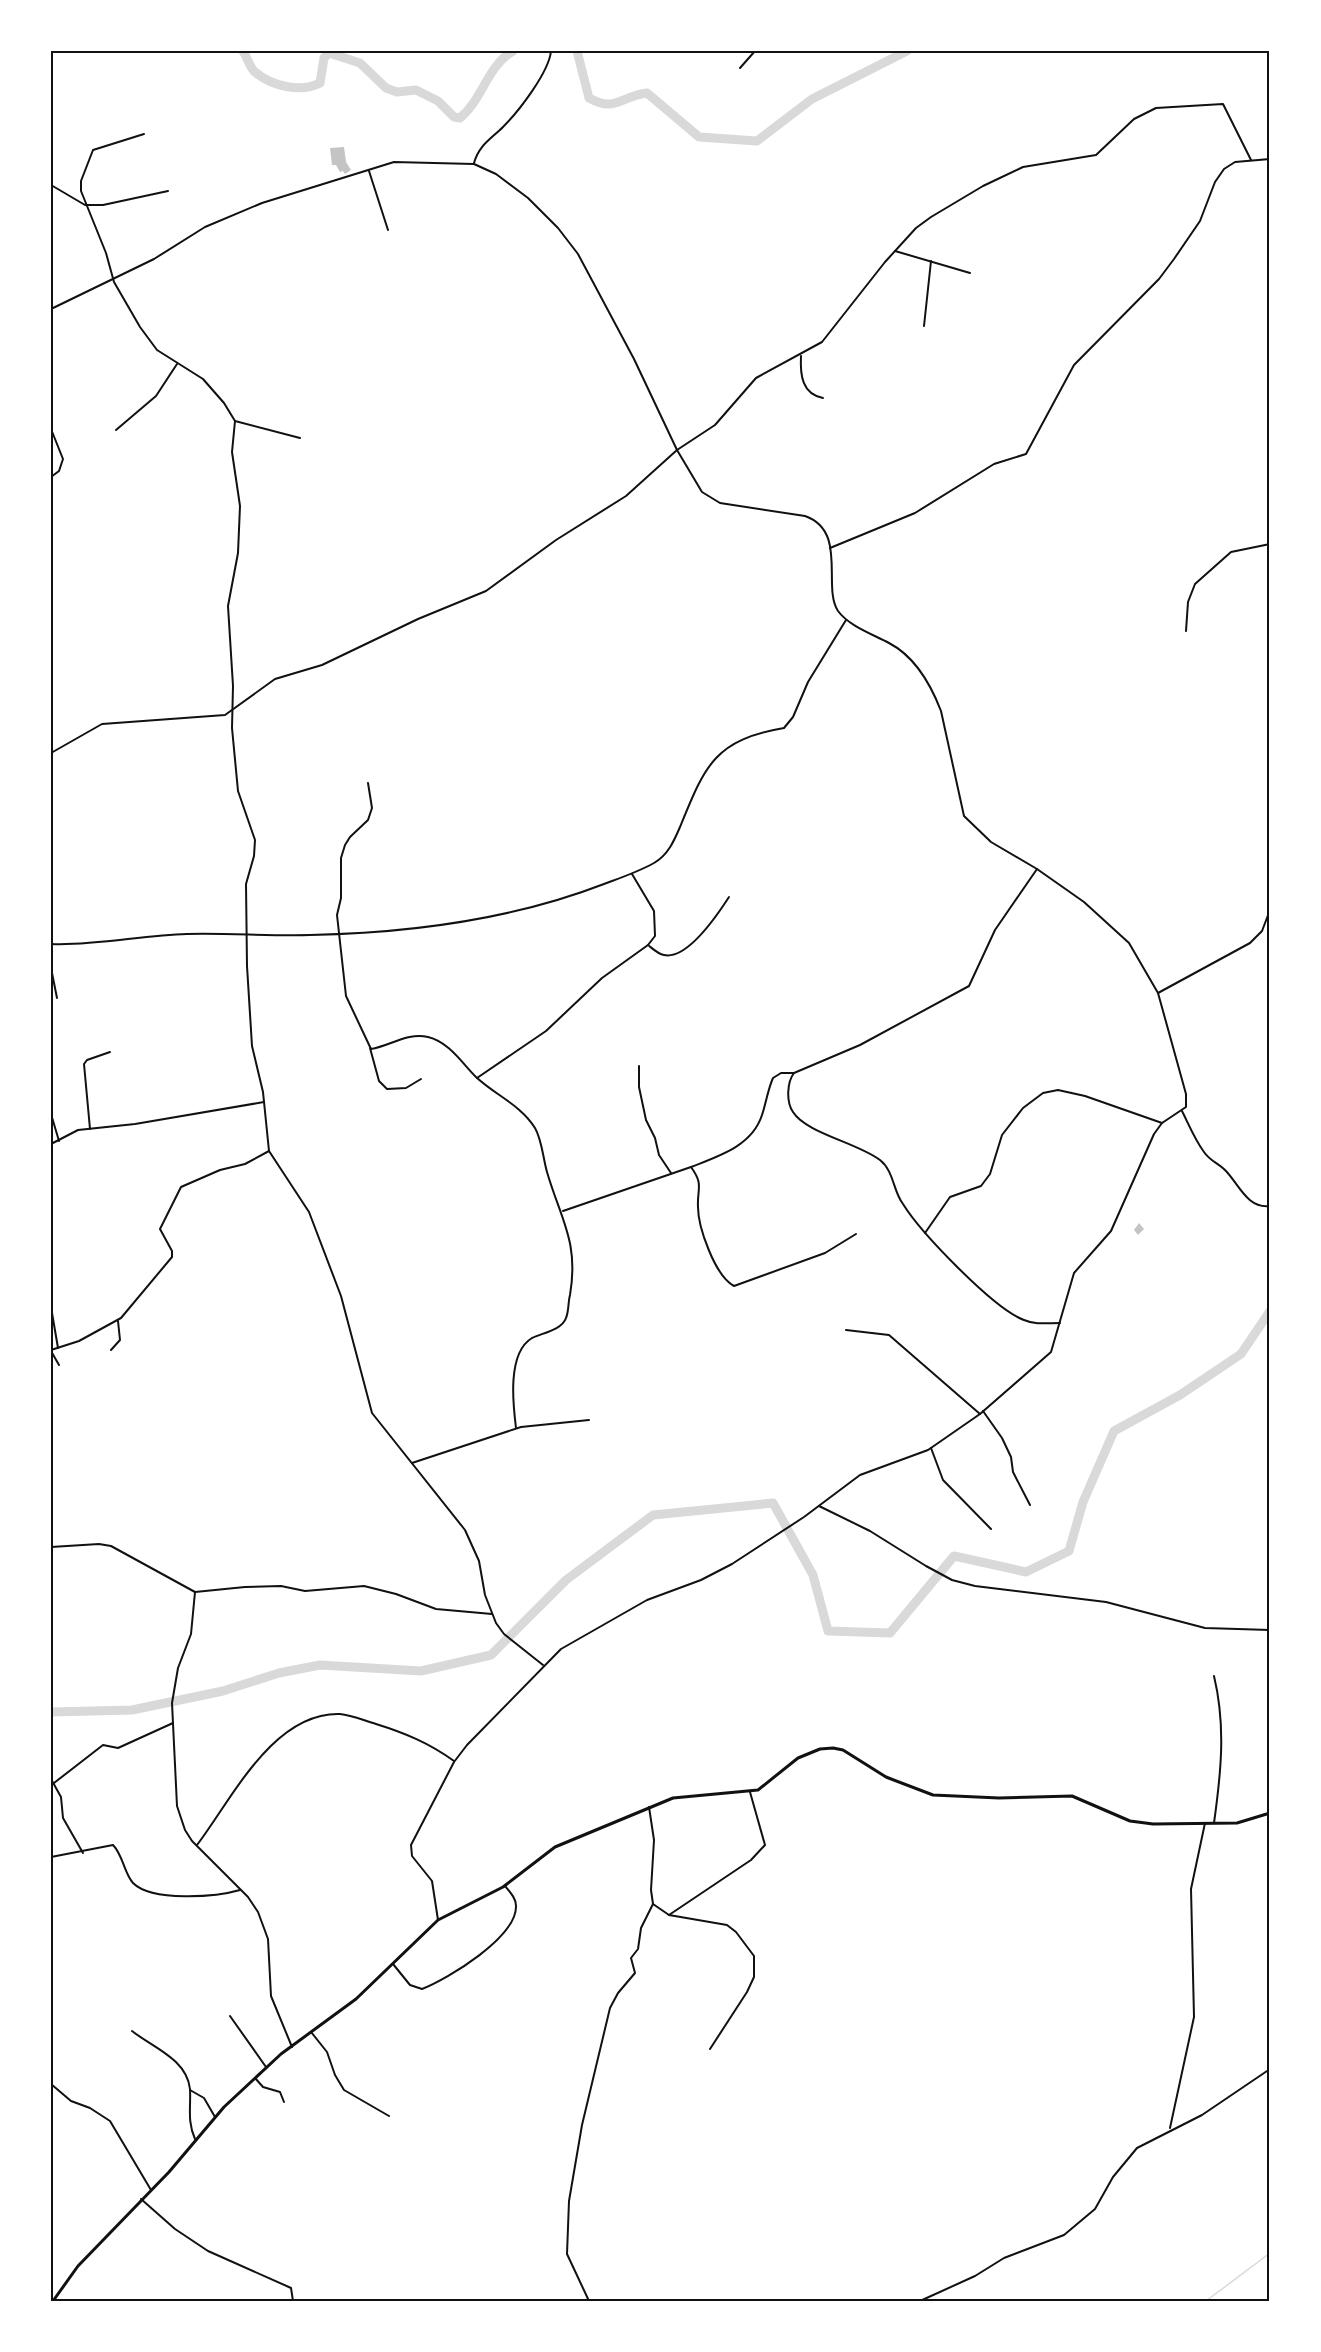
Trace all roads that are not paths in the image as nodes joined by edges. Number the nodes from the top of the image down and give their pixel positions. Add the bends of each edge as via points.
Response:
1 (551, 51) edge
2 (755, 51) edge
3 (740, 68) dead end
4 (144, 134) dead end
5 (1270, 159) edge
6 (1251, 160) junction
7 (474, 164) junction
8 (369, 171) junction
9 (51, 185) edge
10 (168, 191) dead end
11 (85, 205) junction
12 (388, 230) dead end
13 (895, 251) junction
14 (931, 261) junction
15 (970, 273) dead end
16 (112, 279) junction
17 (51, 309) edge
18 (924, 326) dead end
19 (801, 356) junction
20 (177, 364) junction
21 (823, 398) dead end
22 (235, 422) junction
23 (51, 429) edge
24 (116, 430) dead end
25 (300, 438) dead end
26 (677, 450) junction
27 (51, 477) edge
28 (1270, 544) edge
29 (830, 548) junction
30 (847, 619) junction
31 (1186, 631) dead end
32 (232, 711) junction
33 (51, 753) edge
34 (368, 783) dead end
35 (1037, 869) junction
36 (632, 873) junction
37 (729, 897) dead end
38 (1270, 910) edge
39 (339, 933) junction
40 (246, 934) junction
41 (51, 944) edge
42 (648, 945) junction
43 (51, 968) edge
44 (1158, 993) junction
45 (57, 998) dead end
46 (370, 1048) junction
47 (110, 1052) dead end
48 (639, 1066) dead end
49 (794, 1073) junction
50 (477, 1078) junction
51 (421, 1079) dead end
52 (265, 1102) junction
53 (1182, 1111) junction
54 (51, 1114) edge
55 (1162, 1124) junction
56 (90, 1129) junction
57 (59, 1141) junction
58 (51, 1144) edge
59 (269, 1151) junction
60 (692, 1167) junction
61 (670, 1173) junction
62 (1270, 1206) edge
63 (563, 1211) junction
64 (925, 1233) junction
65 (856, 1234) dead end
66 (51, 1307) edge
67 (118, 1321) junction
68 (1061, 1323) junction
69 (846, 1330) dead end
70 (58, 1348) junction
71 (51, 1350) edge
72 (111, 1350) dead end
73 (58, 1365) dead end
74 (983, 1411) junction
75 (980, 1414) junction
76 (589, 1420) dead end
77 (516, 1428) junction
78 (931, 1448) junction
79 (412, 1463) junction
80 (1030, 1505) dead end
81 (819, 1506) junction
82 (991, 1529) dead end
83 (51, 1547) edge
84 (195, 1592) junction
85 (492, 1614) junction
86 (1270, 1630) edge
87 (543, 1665) junction
88 (1214, 1676) dead end
89 (173, 1723) junction
90 (454, 1762) junction
91 (51, 1779) edge
92 (54, 1783) junction
93 (750, 1792) junction
94 (649, 1807) junction
95 (1270, 1813) edge
96 (1205, 1823) junction
97 (1214, 1823) junction
98 (197, 1845) junction
99 (83, 1853) junction
100 (51, 1857) edge
101 (505, 1885) junction
102 (240, 1890) junction
103 (653, 1904) junction
104 (669, 1915) junction
105 (438, 1920) junction
106 (393, 1964) junction
107 (230, 2016) dead end
108 (132, 2031) dead end
109 (311, 2032) junction
110 (292, 2046) junction
111 (710, 2049) dead end
112 (266, 2067) junction
113 (1270, 2069) edge
114 (255, 2078) junction
115 (51, 2084) edge
116 (190, 2090) junction
117 (284, 2102) dead end
118 (389, 2116) dead end
119 (215, 2117) junction
120 (1170, 2129) junction
121 (195, 2139) junction
122 (151, 2190) junction
123 (141, 2199) junction
124 (53, 2301) edge
125 (293, 2301) edge
126 (589, 2301) edge
127 (920, 2301) edge

1 - 7 street via 525,100 483,145
2 - 3 street
4 - 11 street via 93,150 81,183
5 - 6 street
6 - 13 street via 1223,104 1156,108 1134,120 1096,155 1023,167 973,191 916,228
6 - 29 street via 1234,162 1220,174 1200,221 1159,279 1074,365 1026,454 994,465 915,513
7 - 8 street via 394,162
7 - 26 street via 528,198 578,254
8 - 12 street
8 - 16 street via 262,203 205,227 154,259
9 - 11 street
10 - 11 street
11 - 16 street via 106,253
13 - 14 street
13 - 19 street via 822,342
14 - 15 street
14 - 18 street
16 - 17 street
16 - 20 street via 149,340
19 - 21 street via 805,387
19 - 26 street via 756,378 715,425
20 - 22 street via 207,383
20 - 24 street via 156,396
22 - 25 street
22 - 32 street via 232,452 240,506 238,553 228,606
23 - 27 street via 63,459
26 - 29 street via 708,498 741,508 812,519 825,531
26 - 32 street via 626,496 498,583 333,660 275,679
28 - 31 street via 1231,552 1195,584 1188,602
29 - 30 street via 836,605
30 - 35 street via 891,644 919,670 941,711 964,816 991,842
30 - 36 street via 812,675 790,723 735,741 716,757 699,783 672,845 656,862
32 - 33 street via 219,716 102,724
32 - 40 street via 238,791 255,840 246,884
34 - 39 street via 373,803 369,818 350,837 341,858
35 - 44 street via 1122,934
35 - 49 street via 992,936 969,986 860,1045
36 - 39 street via 573,896 504,915
36 - 42 street via 656,921 656,936
37 - 42 street via 694,941 674,954 662,955
38 - 44 street via 1262,931 1250,943
39 - 40 street
39 - 46 street via 346,996
40 - 41 street via 176,934
40 - 52 street via 252,1040
42 - 50 street via 602,978 546,1031
43 - 45 street
44 - 53 street via 1185,1094
46 - 50 street via 427,1037 458,1055
46 - 51 street via 379,1081 387,1089 406,1088
47 - 56 street via 87,1060 83,1068
48 - 61 street via 646,1120
49 - 60 street via 781,1073 773,1078 759,1125 748,1138 731,1151
49 - 64 street via 788,1098 793,1112 816,1130 879,1160 890,1173 902,1203
50 - 63 street via 512,1103 535,1127 550,1182
52 - 56 street
52 - 59 street
53 - 55 street
53 - 62 street via 1211,1162 1224,1169 1252,1203
54 - 57 street
55 - 64 street via 1086,1096 1058,1090 1042,1093 1023,1108 1002,1135 990,1174 981,1186 950,1197
55 - 68 street via 1111,1231 1074,1273
56 - 57 street
57 - 58 street
59 - 67 street via 179,1189 160,1229 172,1257
59 - 79 street via 309,1212 342,1296 372,1413
60 - 61 street
60 - 65 street via 701,1186 698,1208 710,1254 732,1286 825,1254
61 - 63 street
63 - 77 street via 574,1271 567,1317 559,1327 532,1339 522,1349 512,1393
64 - 68 street via 965,1274 1018,1317 1028,1322
66 - 70 street
67 - 70 street
67 - 72 street via 120,1340
68 - 74 street via 1051,1352
69 - 75 street via 888,1335
70 - 71 street
71 - 73 street
74 - 75 street
74 - 80 street via 1009,1453 1012,1470
75 - 78 street
76 - 77 street
77 - 79 street
78 - 81 street via 860,1475
78 - 82 street via 943,1480
79 - 85 street via 465,1530 479,1561
81 - 86 street via 870,1531 935,1571 975,1586 1106,1602 1205,1628
81 - 87 street via 732,1564 620,1614 561,1649
83 - 84 street via 111,1546
84 - 85 street via 244,1587 281,1586 305,1591 364,1586 436,1609
84 - 89 street via 191,1634 172,1697
85 - 87 street via 504,1634
87 - 90 street via 488,1720
88 - 97 street via 1222,1729
89 - 92 street via 118,1748 103,1745
89 - 98 street via 177,1806 185,1830
90 - 98 street via 408,1734 346,1715 303,1720 248,1772
90 - 105 street via 411,1845 412,1856 432,1881
91 - 92 street
92 - 99 street via 61,1797 63,1818
93 - 94 street via 683,1795
93 - 96 street via 798,1758 833,1748 843,1750 886,1777 933,1795 1072,1796 1135,1822
93 - 104 street via 765,1845 751,1860
94 - 101 street via 555,1847
94 - 103 street via 654,1840
95 - 97 street via 1237,1823
96 - 97 street
96 - 120 street via 1191,1883 1194,2018
98 - 102 street
99 - 100 street
99 - 102 street via 114,1846 133,1882 156,1892 213,1896
101 - 105 street
101 - 106 street via 516,1904 515,1916 505,1935 489,1948 422,1989 410,1985
102 - 110 street via 254,1904 267,1933 271,1996
103 - 104 street
103 - 126 street via 641,1928 638,1949 631,1958 635,1973 610,2008 582,2125 569,2201 567,2254
104 - 111 street via 727,1925 754,1956 754,1977 747,1992
105 - 106 street
106 - 109 street via 356,1999
107 - 112 street
108 - 116 street via 178,2063
109 - 110 street
109 - 118 street via 327,2052 344,2090
110 - 112 street
112 - 114 street
113 - 120 street via 1202,2115
114 - 117 street via 263,2086 280,2092
114 - 119 street
115 - 122 street via 71,2101 110,2121
116 - 119 street via 204,2098
116 - 121 street via 189,2122
119 - 121 street
120 - 127 street via 1131,2154 1095,2209 1067,2232 1004,2258
121 - 122 street
122 - 123 street
123 - 124 street via 78,2266
123 - 125 street via 208,2251 291,2288

